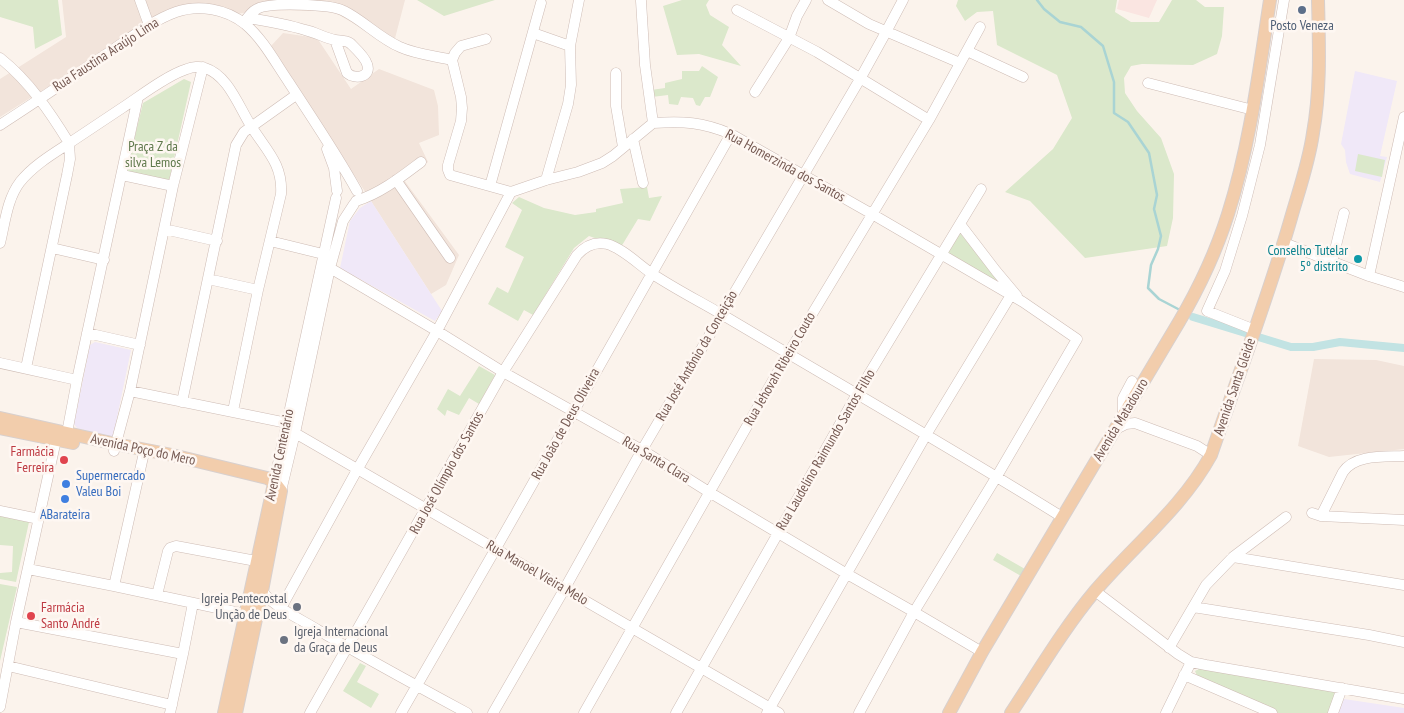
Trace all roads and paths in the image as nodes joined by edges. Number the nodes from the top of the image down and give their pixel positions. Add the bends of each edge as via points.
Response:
1 (140, 0) edge
2 (579, 0) edge
3 (806, 0) edge
4 (828, 0) edge
5 (903, 0) edge
6 (1270, 0) edge
7 (1284, 0) edge
8 (1318, 0) edge
9 (641, 1) edge
10 (541, 3) dead end
11 (738, 10) dead end
12 (246, 21) junction
13 (149, 25) junction
14 (980, 27) dead end
15 (886, 32) junction
16 (534, 34) junction
17 (789, 38) junction
18 (486, 39) dead end
19 (334, 40) dead end
20 (570, 46) junction
21 (967, 51) junction
22 (0, 58) edge
23 (452, 60) junction
24 (960, 63) junction
25 (203, 67) junction
26 (616, 73) dead end
27 (1023, 77) dead end
28 (860, 79) junction
29 (1148, 83) dead end
30 (754, 92) dead end
31 (296, 95) junction
32 (138, 97) junction
33 (40, 99) junction
34 (1252, 110) junction
35 (1404, 117) edge
36 (929, 120) junction
37 (315, 123) junction
38 (653, 123) junction
39 (0, 125) edge
40 (251, 126) junction
41 (731, 134) junction
42 (633, 139) junction
43 (69, 143) junction
44 (623, 147) junction
45 (421, 162) dead end
46 (122, 175) junction
47 (803, 175) junction
48 (396, 180) junction
49 (546, 180) junction
50 (643, 183) dead end
51 (173, 186) junction
52 (490, 186) junction
53 (982, 189) dead end
54 (511, 192) junction
55 (337, 194) junction
56 (356, 199) junction
57 (872, 214) junction
58 (1344, 214) dead end
59 (960, 224) junction
60 (164, 229) junction
61 (270, 240) junction
62 (217, 241) junction
63 (0, 243) edge
64 (1284, 243) junction
65 (52, 248) junction
66 (323, 254) junction
67 (941, 254) junction
68 (450, 258) dead end
69 (104, 260) junction
70 (1332, 262) junction
71 (330, 268) junction
72 (652, 273) junction
73 (1369, 276) junction
74 (208, 279) junction
75 (1404, 287) edge
76 (258, 290) junction
77 (1011, 295) junction
78 (1023, 302) junction
79 (721, 314) junction
80 (1255, 330) junction
81 (437, 331) junction
82 (87, 333) junction
83 (140, 345) junction
84 (788, 354) junction
85 (0, 363) edge
86 (26, 368) junction
87 (503, 372) junction
88 (77, 380) junction
89 (1132, 382) dead end
90 (130, 391) junction
91 (857, 394) junction
92 (182, 402) junction
93 (573, 411) junction
94 (232, 412) junction
95 (1123, 415) junction
96 (0, 418) edge
97 (287, 424) junction
98 (0, 428) edge
99 (1116, 429) junction
100 (295, 433) junction
101 (926, 435) junction
102 (61, 436) junction
103 (115, 448) junction
104 (642, 450) junction
105 (1211, 455) junction
106 (1404, 456) edge
107 (143, 457) junction
108 (357, 470) junction
109 (997, 476) junction
110 (277, 490) junction
111 (709, 492) junction
112 (427, 508) junction
113 (0, 511) edge
114 (1062, 517) junction
115 (1286, 517) dead end
116 (39, 519) junction
117 (1404, 520) edge
118 (779, 533) junction
119 (495, 550) junction
120 (1233, 557) junction
121 (256, 561) junction
122 (28, 569) junction
123 (846, 574) junction
124 (254, 578) junction
125 (1404, 585) edge
126 (114, 586) junction
127 (565, 588) junction
128 (1095, 591) junction
129 (262, 592) junction
130 (157, 595) junction
131 (193, 603) junction
132 (1193, 606) junction
133 (281, 608) junction
134 (914, 612) junction
135 (245, 614) junction
136 (16, 622) junction
137 (632, 628) junction
138 (1404, 642) edge
139 (348, 647) junction
140 (1170, 648) junction
141 (982, 652) junction
142 (183, 654) junction
143 (1191, 662) junction
144 (8, 666) junction
145 (702, 668) junction
146 (1184, 675) junction
147 (417, 686) junction
148 (1342, 688) junction
149 (1404, 699) edge
150 (0, 707) edge
151 (171, 709) edge
152 (772, 711) edge
153 (224, 713) edge
154 (236, 713) edge
155 (310, 713) edge
156 (401, 713) edge
157 (466, 713) edge
158 (493, 713) edge
159 (584, 713) edge
160 (676, 713) edge
161 (859, 713) edge
162 (949, 713) edge
163 (1012, 713) edge
164 (1166, 713) edge
165 (1272, 713) edge
166 (1333, 713) edge

1 - 13 street
2 - 20 street
3 - 17 street
4 - 15 street
5 - 15 street, Rua José Antônio da Conceição
6 - 34 main road, Avenida Matadouro
7 - 80 street via 1260,145 1225,272 1207,311
8 - 64 main road, Avenida Santa Gleide via 1319,62 1314,132
9 - 38 street
10 - 16 street
11 - 17 street
12 - 13 street, Rua Faustina Araújo Lima via 217,10 199,8 177,12
12 - 19 street via 296,27
12 - 23 street via 254,10 268,6 335,8 398,46
12 - 31 street, Rua Faustina Araújo Lima
13 - 33 street, Rua Faustina Araújo Lima
14 - 21 street, Rua Jehovah Ribeiro Couto
15 - 24 street
15 - 28 street, Rua José Antônio da Conceição
16 - 20 street
16 - 52 street
17 - 28 street
17 - 30 street
18 - 23 street via 461,46
20 - 49 street via 568,104
21 - 24 street, Rua Jehovah Ribeiro Couto
21 - 27 street
22 - 33 street
23 - 52 street via 462,108 448,170 450,174
24 - 36 street, Rua Jehovah Ribeiro Couto
25 - 32 street via 186,69
25 - 40 street via 223,79
25 - 51 street
26 - 44 street via 616,106
28 - 36 street
28 - 47 street, Rua José Antônio da Conceição
29 - 34 street
31 - 37 street, Rua Faustina Araújo Lima
31 - 40 street
32 - 43 street
32 - 46 street
33 - 39 street, Rua Faustina Araújo Lima
33 - 43 street
34 - 95 main road, Avenida Matadouro via 1239,172 1214,252 1192,301
35 - 73 street
36 - 57 street, Rua Jehovah Ribeiro Couto
37 - 55 street, Rua Faustina Araújo Lima via 332,162
37 - 56 street, Rua Faustina Araújo Lima via 331,147
38 - 41 street, Rua Homerzinda dos Santos via 703,124
38 - 42 street
40 - 61 street via 273,158 281,179 281,194
40 - 62 street via 236,145
41 - 47 street, Rua Homerzinda dos Santos
41 - 72 street, Rua João de Deus Oliveira
42 - 44 street
42 - 50 street
43 - 63 street via 18,184 9,204
43 - 65 street via 70,159
44 - 49 street via 602,163
45 - 48 street
46 - 51 street
46 - 69 street
47 - 57 street, Rua Homerzinda dos Santos
47 - 79 street, Rua José Antônio da Conceição
48 - 56 street via 374,194
48 - 68 street
49 - 54 street
51 - 60 street
52 - 54 street
53 - 59 street, Rua Laudelino Raimundo Santos Filho
54 - 81 street
55 - 56 street via 343,206
55 - 56 street via 342,186 348,184 355,188
55 - 66 street, Avenida Centenário
56 - 71 street, Avenida Centenário via 343,222
57 - 67 street, Rua Homerzinda dos Santos
57 - 84 street, Rua Jehovah Ribeiro Couto
58 - 70 street
59 - 67 street, Rua Laudelino Raimundo Santos Filho
59 - 78 street, Rua Homerzinda dos Santos
60 - 62 street
60 - 83 street
61 - 66 street
61 - 76 street
62 - 74 street
64 - 70 street
64 - 80 main road, Avenida Santa Gleide
65 - 69 street
65 - 86 street
66 - 97 street, Avenida Centenário
67 - 77 street, Rua Homerzinda dos Santos
67 - 91 street, Rua Laudelino Raimundo Santos Filho
69 - 82 street
70 - 73 street
71 - 81 street, Rua Santa Clara
71 - 100 street, Avenida Centenário
72 - 79 street
72 - 87 street, Rua José Olímpio dos Santos via 607,244 596,242 585,248
72 - 93 street, Rua João de Deus Oliveira
73 - 75 street
74 - 76 street
74 - 92 street
76 - 94 street
77 - 78 street, Rua Homerzinda dos Santos
77 - 101 street
78 - 109 street, Rua Homerzinda dos Santos via 1077,339
79 - 84 street
79 - 104 street, Rua José Antônio da Conceição
80 - 105 main road, Avenida Santa Gleide
81 - 87 street, Rua Santa Clara
81 - 108 street
82 - 83 street
82 - 88 street
83 - 90 street
84 - 91 street
84 - 111 street, Rua Jehovah Ribeiro Couto
85 - 86 street
86 - 88 street
87 - 93 street, Rua Santa Clara
87 - 112 street, Rua José Olímpio dos Santos
88 - 102 street
89 - 95 street via 1124,398
90 - 92 street
90 - 103 street
91 - 101 street
91 - 118 street, Rua Laudelino Raimundo Santos Filho
92 - 94 street
93 - 104 street, Rua Santa Clara
93 - 119 street, Rua João de Deus Oliveira
94 - 97 street
95 - 99 main road, Avenida Matadouro
96 - 102 main road, Avenida Poço do Mero
97 - 110 street, Avenida Centenário
98 - 102 main road, Avenida Poço do Mero
99 - 105 street via 1135,423 1197,446
99 - 114 main road, Avenida Matadouro
100 - 108 street, Rua Manoel Vieira Melo
100 - 110 street, Avenida Centenário
101 - 109 street
101 - 123 street
102 - 103 main road, Avenida Poço do Mero
102 - 116 street
103 - 107 main road, Avenida Poço do Mero
103 - 110 main road, Avenida Poço do Mero via 172,455 267,478
104 - 111 street, Rua Santa Clara
104 - 127 street, Rua José Antônio da Conceição
105 - 128 main road, Avenida Santa Gleide via 1172,510
106 - 117 street via 1365,459 1348,466 1316,514
107 - 110 main road, Avenida Poço do Mero via 252,480
107 - 126 street
108 - 112 street, Rua Manoel Vieira Melo
108 - 133 street
109 - 114 street
109 - 134 street
110 - 121 main road, Avenida Centenário
110 - 129 main road, Avenida Centenário
111 - 118 street, Rua Santa Clara
111 - 137 street, Rua Jehovah Ribeiro Couto
112 - 119 street, Rua Manoel Vieira Melo
112 - 139 street, Rua José Olímpio dos Santos
113 - 116 street
114 - 141 main road, Avenida Matadouro
115 - 120 street
116 - 122 street
118 - 123 street, Rua Santa Clara
118 - 145 street, Rua Laudelino Raimundo Santos Filho
119 - 127 street, Rua Manoel Vieira Melo
119 - 147 street, Rua João de Deus Oliveira
120 - 125 street
120 - 132 street via 1206,585
121 - 124 main road, Avenida Centenário
121 - 130 street via 176,546 170,548
122 - 126 street
122 - 136 street
123 - 134 street, Rua Santa Clara
123 - 152 street
124 - 129 street
124 - 135 main road, Avenida Centenário
126 - 130 street
127 - 137 street, Rua Manoel Vieira Melo
127 - 158 street, Rua José Antônio da Conceição
128 - 140 street
128 - 163 main road, Avenida Santa Gleide
129 - 133 street
129 - 154 main road, Avenida Centenário
130 - 131 street
131 - 135 street
131 - 142 street
132 - 138 street
132 - 140 street
133 - 139 street
134 - 141 street, Rua Santa Clara
134 - 161 street
135 - 153 main road, Avenida Centenário
136 - 142 street
136 - 144 street
137 - 145 street, Rua Manoel Vieira Melo
137 - 159 street, Rua Jehovah Ribeiro Couto
139 - 147 street
139 - 155 street, Rua José Olímpio dos Santos
140 - 143 street
141 - 162 main road, Avenida Matadouro
142 - 151 street
143 - 146 street
143 - 148 street
144 - 150 street
144 - 151 street
145 - 152 street, Rua Manoel Vieira Melo
145 - 160 street, Rua Laudelino Raimundo Santos Filho
146 - 164 street
146 - 165 street
147 - 156 street, Rua João de Deus Oliveira
147 - 157 street
148 - 149 street
148 - 166 street

